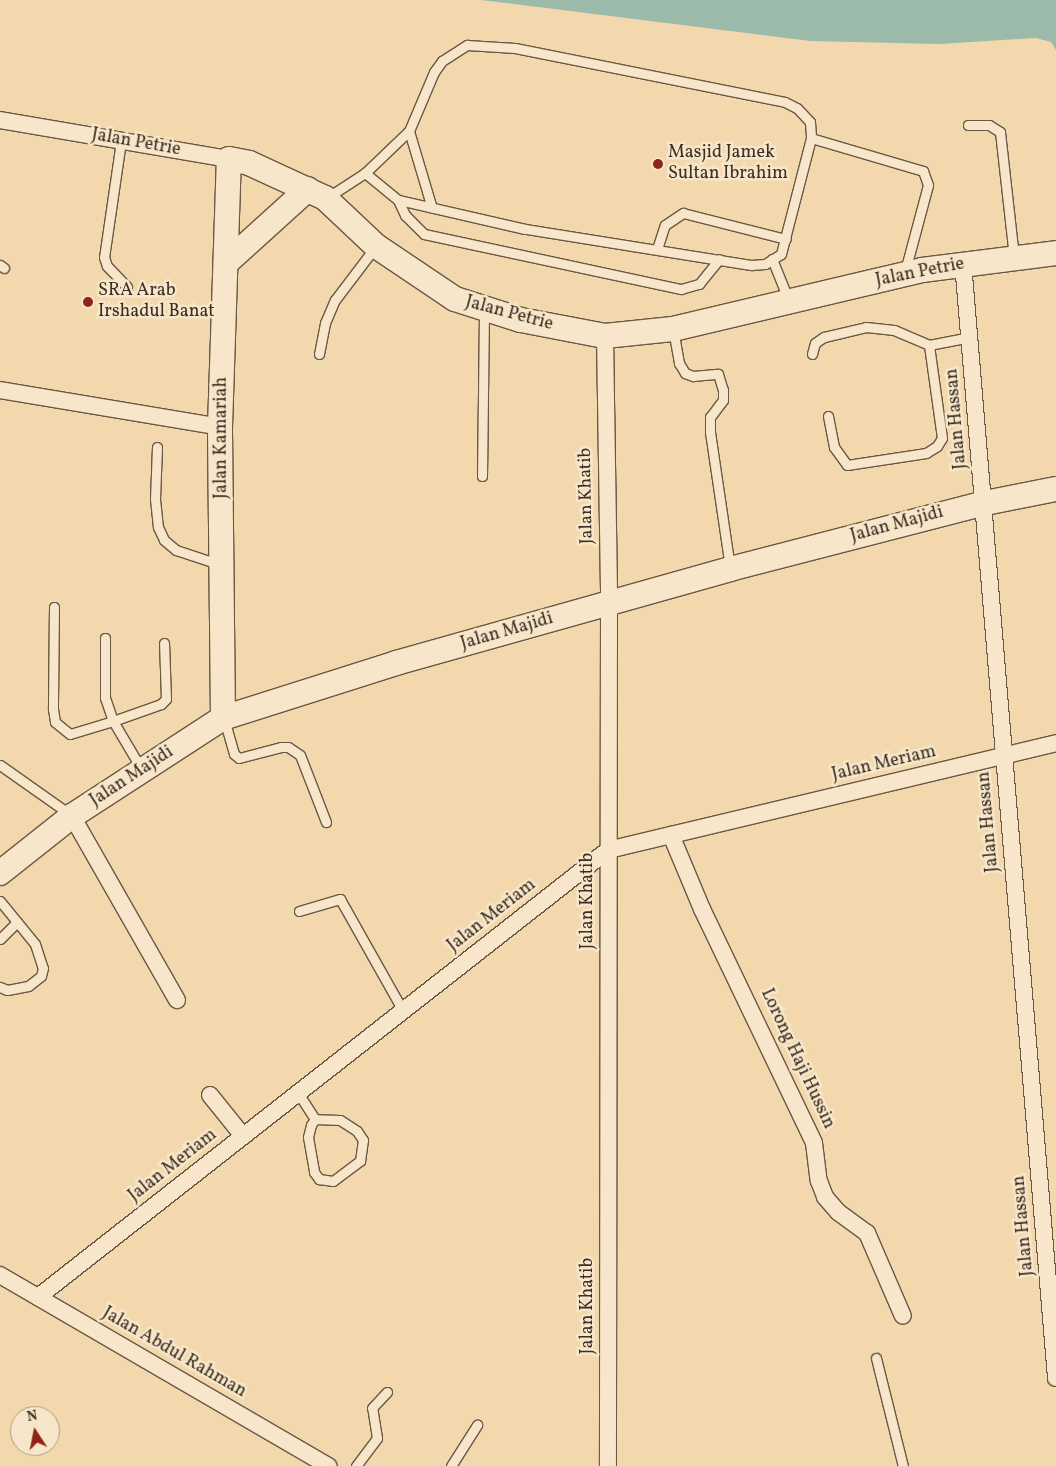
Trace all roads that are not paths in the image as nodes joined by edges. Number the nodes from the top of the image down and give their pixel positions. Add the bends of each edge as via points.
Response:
1 (0, 120) edge
2 (968, 125) dead end
3 (410, 131) junction
4 (811, 138) junction
5 (121, 141) junction
6 (228, 159) junction
7 (365, 173) junction
8 (317, 194) junction
9 (398, 200) junction
10 (432, 208) junction
11 (786, 240) junction
12 (376, 246) junction
13 (658, 249) junction
14 (1056, 254) edge
15 (719, 258) junction
16 (1014, 259) junction
17 (772, 260) junction
18 (226, 263) junction
19 (963, 263) junction
20 (904, 274) junction
21 (128, 287) dead end
22 (790, 301) junction
23 (484, 308) junction
24 (673, 329) junction
25 (604, 336) junction
26 (970, 337) junction
27 (929, 345) junction
28 (319, 354) dead end
29 (812, 354) dead end
30 (0, 390) edge
31 (828, 416) dead end
32 (220, 427) junction
33 (156, 447) dead end
34 (482, 476) dead end
35 (1056, 489) edge
36 (985, 503) junction
37 (223, 566) junction
38 (730, 569) junction
39 (609, 603) junction
40 (54, 607) dead end
41 (105, 638) dead end
42 (164, 643) dead end
43 (223, 718) junction
44 (113, 721) junction
45 (1056, 743) edge
46 (1003, 756) junction
47 (0, 765) edge
48 (142, 770) junction
49 (72, 816) junction
50 (326, 822) dead end
51 (672, 835) junction
52 (608, 850) junction
53 (0, 873) edge
54 (0, 901) edge
55 (299, 911) dead end
56 (17, 922) junction
57 (0, 939) edge
58 (0, 987) edge
59 (177, 1000) dead end
60 (403, 1011) junction
61 (298, 1093) junction
62 (210, 1096) dead end
63 (315, 1120) junction
64 (243, 1136) junction
65 (0, 1275) edge
66 (1053, 1293) edge
67 (38, 1297) junction
68 (903, 1316) dead end
69 (876, 1358) dead end
70 (1056, 1378) edge
71 (387, 1392) dead end
72 (477, 1425) dead end
73 (328, 1466) edge
74 (356, 1466) edge
75 (451, 1466) edge
76 (608, 1466) edge
77 (903, 1466) edge

1 - 5 street, Jalan Petrie
2 - 16 lane via 989,125 1000,132
3 - 4 lane via 425,88 442,61 467,46 483,44 785,102 810,122
3 - 7 lane
3 - 10 lane
4 - 11 lane
4 - 20 lane via 923,171 928,185
5 - 6 street, Jalan Petrie
5 - 21 lane via 104,257 107,266
6 - 8 street, Jalan Petrie via 249,163
6 - 18 street, Jalan Kamariah
7 - 8 lane
7 - 9 lane
8 - 12 street, Jalan Petrie
8 - 18 street
9 - 10 lane
9 - 15 lane via 405,215 424,234 681,289 699,284
10 - 13 lane via 525,229
11 - 13 lane via 683,213 665,226
11 - 17 lane via 781,254
12 - 23 street, Jalan Petrie via 435,287
12 - 28 lane via 335,300 325,323
13 - 15 lane
14 - 16 street, Jalan Petrie
15 - 17 lane via 751,265
16 - 19 street, Jalan Petrie
17 - 22 lane
18 - 32 street, Jalan Kamariah
19 - 20 street, Jalan Petrie
19 - 26 street, Jalan Hassan
20 - 22 street, Jalan Petrie
22 - 24 street, Jalan Petrie
23 - 25 street, Jalan Petrie via 521,320
23 - 34 lane
24 - 25 street, Jalan Petrie
24 - 38 lane via 679,364 684,373 692,376 718,374 723,390 722,400 710,417 710,432
25 - 39 street, Jalan Khatib
26 - 27 lane
26 - 36 street, Jalan Hassan
27 - 29 lane via 894,330 872,327 824,337 815,343
27 - 31 lane via 942,438 937,446 926,453 847,465 834,447
30 - 32 street
32 - 37 street, Jalan Kamariah
33 - 37 lane via 155,499 158,527 164,540 176,550
35 - 36 street, Jalan Majidi
36 - 38 street, Jalan Majidi
36 - 46 street, Jalan Hassan
37 - 43 street, Jalan Kamariah
38 - 39 street, Jalan Majidi
39 - 43 street, Jalan Majidi
39 - 52 street, Jalan Khatib
40 - 44 lane via 56,722 70,734 78,734
41 - 44 lane via 105,698
42 - 44 lane via 166,699 161,704
43 - 48 street, Jalan Majidi
43 - 50 lane via 234,754 239,758 281,747 288,747 300,755
44 - 48 lane
45 - 46 street, Jalan Meriam
46 - 51 street, Jalan Meriam
46 - 66 street, Jalan Hassan
47 - 49 lane
48 - 49 street, Jalan Majidi
49 - 53 street, Jalan Majidi
49 - 59 street
51 - 52 street, Jalan Meriam
51 - 68 street, Lorong Haji Hussin via 702,909 814,1143 825,1197 838,1212 867,1233
52 - 60 street, Jalan Meriam
52 - 76 street, Jalan Khatib
54 - 56 lane
55 - 60 lane via 340,899
56 - 57 lane
56 - 58 lane via 36,944 43,968 41,976 28,986 7,990
60 - 61 street, Jalan Meriam
61 - 63 lane
61 - 64 street, Jalan Meriam
62 - 64 street
63 - 63 lane via 309,1132 311,1162 320,1179 333,1182 360,1161 363,1140 357,1131 340,1120
64 - 67 street, Jalan Meriam
65 - 67 street, Jalan Abdul Rahman
66 - 70 street, Jalan Hassan
67 - 73 street, Jalan Abdul Rahman
69 - 77 lane
71 - 74 lane via 372,1408 377,1438
72 - 75 lane

